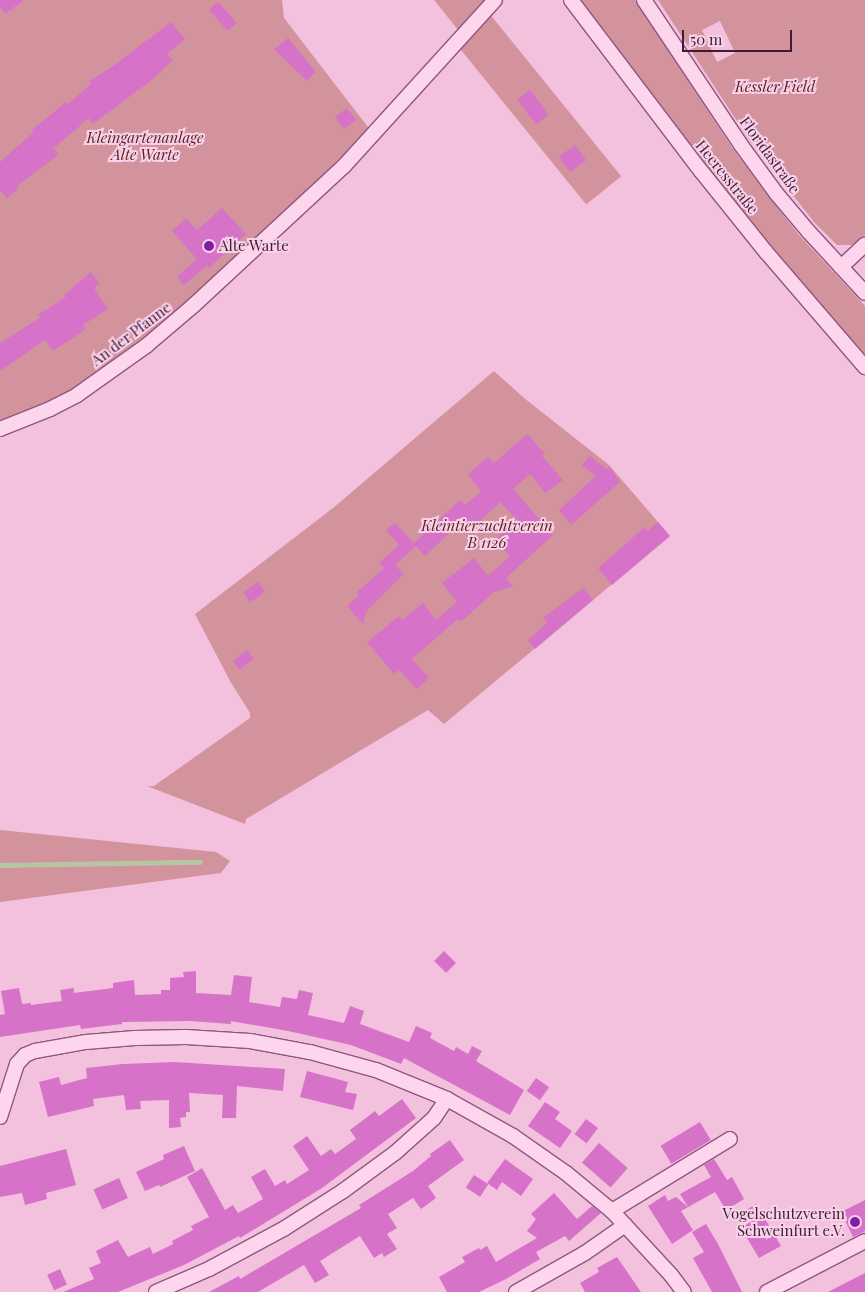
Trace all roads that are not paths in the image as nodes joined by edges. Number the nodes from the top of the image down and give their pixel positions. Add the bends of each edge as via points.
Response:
1 (494, 0) edge
2 (571, 0) edge
3 (644, 0) edge
4 (865, 245) edge
5 (841, 267) junction
6 (865, 293) edge
7 (865, 368) edge
8 (0, 429) edge
9 (447, 1099) junction
10 (0, 1117) edge
11 (730, 1139) dead end
12 (612, 1211) junction
13 (625, 1224) junction
14 (865, 1242) edge
15 (156, 1292) edge
16 (516, 1292) edge
17 (684, 1292) edge
18 (767, 1292) edge

1 - 8 street, An der Pfanne via 344,166 194,305 146,346 77,395
2 - 7 street, Heeresstraße via 707,178
3 - 5 street, Floridastraße via 776,193
4 - 5 street
5 - 6 street, Floridastraße
9 - 10 street via 376,1070 310,1052 240,1040 135,1038 86,1042 25,1054 17,1064
9 - 12 street via 513,1136 566,1172
9 - 15 street via 434,1118 395,1153 342,1191 259,1242
11 - 12 street
12 - 13 street
13 - 16 street via 585,1253
13 - 17 street
14 - 18 street

